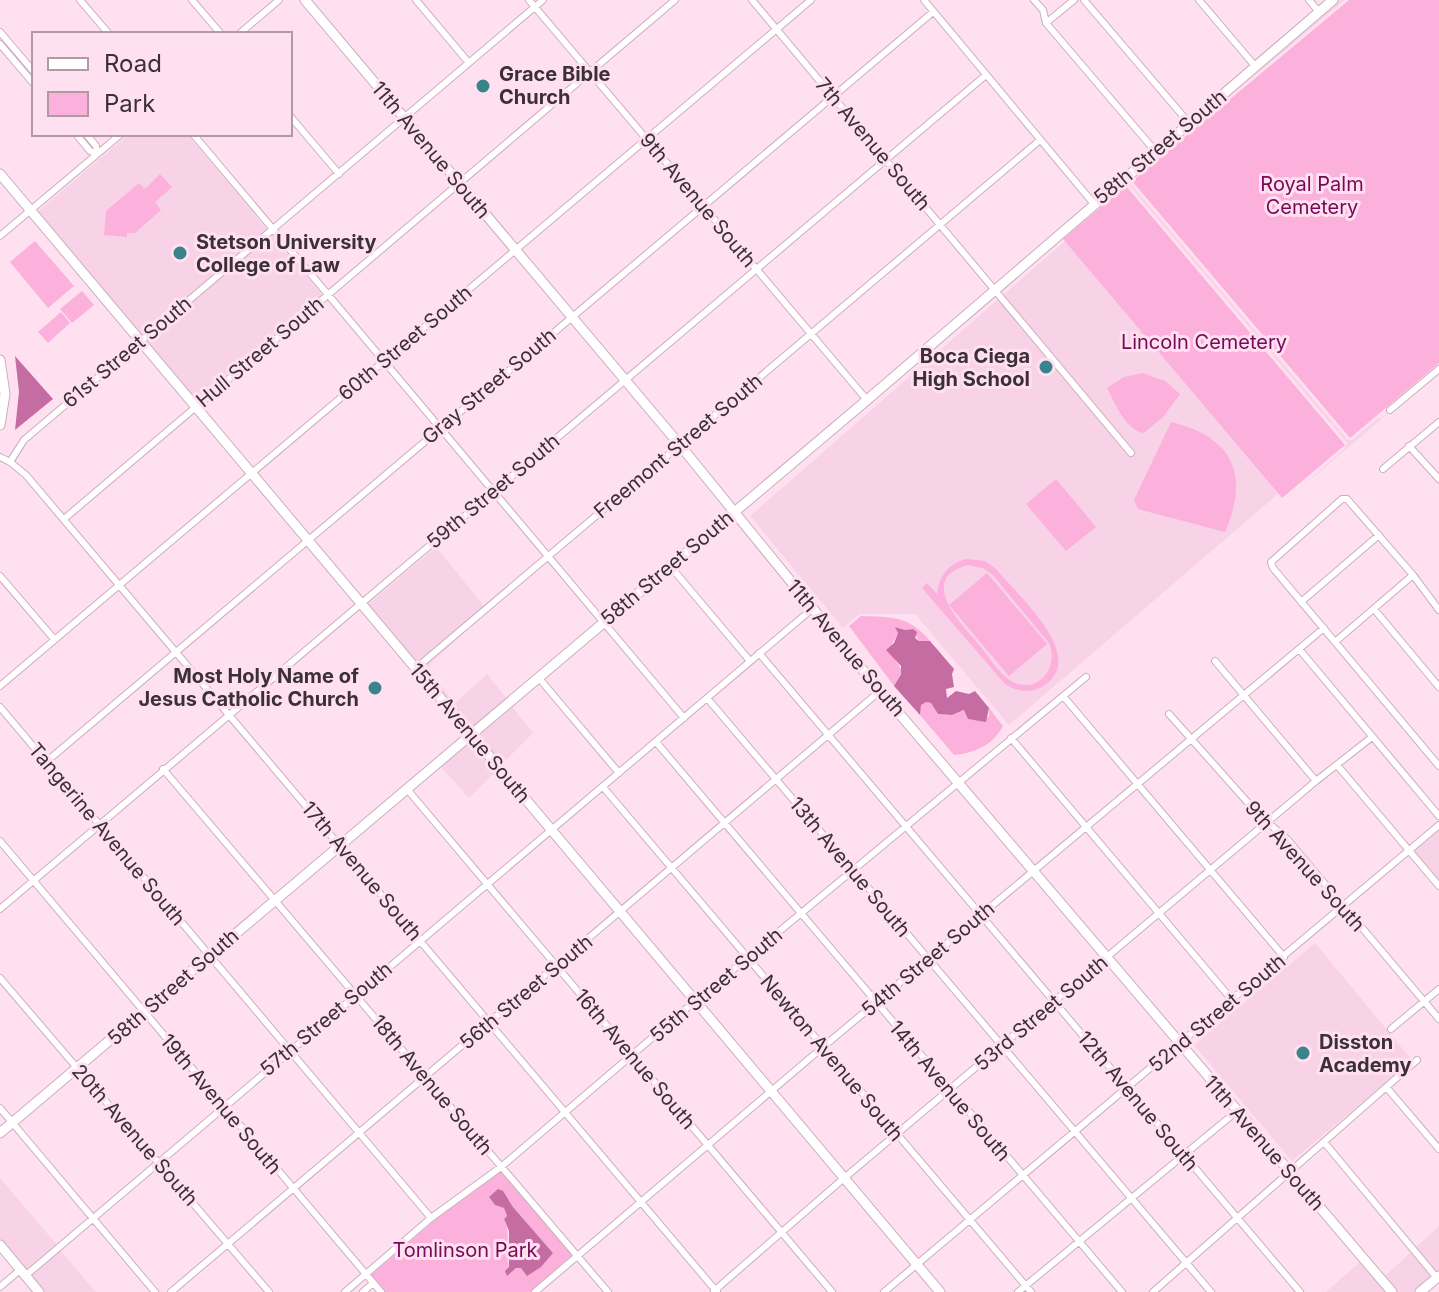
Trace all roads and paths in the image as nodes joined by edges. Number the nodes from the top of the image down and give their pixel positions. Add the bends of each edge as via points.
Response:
1 (80, 0) edge
2 (192, 0) edge
3 (279, 0) edge
4 (305, 0) edge
5 (416, 0) edge
6 (529, 0) edge
7 (543, 0) edge
8 (675, 0) edge
9 (752, 0) edge
10 (811, 0) edge
11 (924, 0) edge
12 (1034, 0) edge
13 (1074, 0) edge
14 (1084, 0) edge
15 (1199, 0) edge
16 (1309, 0) edge
17 (1333, 0) edge
18 (535, 7) junction
19 (933, 12) junction
20 (1319, 12) junction
21 (1046, 23) junction
22 (776, 29) junction
23 (0, 32) edge
24 (107, 32) edge
25 (219, 32) edge
26 (241, 32) edge
27 (0, 44) edge
28 (469, 63) junction
29 (1255, 66) junction
30 (32, 70) edge
31 (590, 72) junction
32 (986, 75) junction
33 (32, 82) edge
34 (832, 96) junction
35 (292, 118) edge
36 (404, 118) junction
37 (1189, 123) junction
38 (78, 136) edge
39 (88, 136) edge
40 (119, 136) edge
41 (195, 136) edge
42 (647, 139) junction
43 (1040, 140) junction
44 (1156, 152) junction
45 (97, 154) junction
46 (886, 159) junction
47 (0, 174) edge
48 (339, 174) junction
49 (459, 183) junction
50 (1094, 204) junction
51 (704, 205) junction
52 (30, 211) junction
53 (941, 224) junction
54 (273, 229) junction
55 (0, 236) edge
56 (515, 250) junction
57 (756, 269) junction
58 (994, 289) junction
59 (328, 295) junction
60 (572, 317) junction
61 (811, 333) junction
62 (140, 341) junction
63 (0, 360) edge
64 (384, 361) junction
65 (1439, 369) edge
66 (625, 380) junction
67 (867, 400) junction
68 (194, 407) junction
69 (1390, 410) dead end
70 (1439, 422) edge
71 (0, 425) edge
72 (440, 428) junction
73 (679, 444) junction
74 (1409, 446) junction
75 (1131, 453) dead end
76 (0, 457) edge
77 (10, 462) junction
78 (1383, 469) dead end
79 (251, 474) junction
80 (1439, 479) edge
81 (494, 491) junction
82 (735, 511) junction
83 (64, 519) junction
84 (1379, 535) junction
85 (308, 541) junction
86 (548, 555) junction
87 (670, 566) junction
88 (1413, 575) junction
89 (0, 576) edge
90 (119, 585) junction
91 (1301, 602) junction
92 (360, 604) junction
93 (812, 609) junction
94 (1374, 609) junction
95 (1439, 610) edge
96 (603, 621) junction
97 (1324, 628) junction
98 (54, 639) junction
99 (1335, 642) junction
100 (1299, 649) junction
101 (176, 651) junction
102 (759, 653) junction
103 (750, 661) junction
104 (1215, 661) dead end
105 (415, 669) junction
106 (538, 677) junction
107 (1086, 677) dead end
108 (0, 686) edge
109 (1439, 687) edge
110 (880, 691) junction
111 (1244, 694) junction
112 (1063, 696) junction
113 (707, 698) junction
114 (0, 707) edge
115 (229, 714) junction
116 (1169, 714) dead end
117 (684, 718) junction
118 (471, 733) junction
119 (828, 736) junction
120 (1372, 737) junction
121 (1011, 738) junction
122 (1191, 739) junction
123 (656, 742) junction
124 (46, 762) junction
125 (1337, 765) junction
126 (1439, 766) edge
127 (163, 769) junction
128 (619, 773) junction
129 (776, 779) junction
130 (1316, 781) junction
131 (958, 782) junction
132 (1138, 785) junction
133 (603, 787) junction
134 (406, 788) junction
135 (1439, 816) edge
136 (725, 823) junction
137 (1267, 823) junction
138 (98, 824) junction
139 (1439, 825) edge
140 (906, 826) junction
141 (1086, 827) junction
142 (551, 831) junction
143 (0, 841) edge
144 (341, 846) junction
145 (1410, 851) junction
146 (672, 868) junction
147 (853, 870) junction
148 (1210, 870) junction
149 (1032, 872) junction
150 (32, 879) junction
151 (486, 883) junction
152 (1439, 886) edge
153 (275, 900) junction
154 (1345, 906) junction
155 (0, 909) edge
156 (619, 912) junction
157 (801, 914) junction
158 (1158, 914) junction
159 (981, 916) junction
160 (420, 940) junction
161 (209, 955) junction
162 (1107, 957) junction
163 (1284, 957) junction
164 (748, 958) junction
165 (928, 959) junction
166 (556, 966) junction
167 (0, 978) edge
168 (1439, 989) edge
169 (355, 995) junction
170 (1233, 1001) junction
171 (694, 1002) junction
172 (1054, 1002) junction
173 (1424, 1002) junction
174 (876, 1003) junction
175 (143, 1011) junction
176 (1439, 1019) edge
177 (489, 1022) junction
178 (1391, 1029) dead end
179 (1181, 1045) junction
180 (823, 1047) junction
181 (1001, 1047) junction
182 (290, 1050) junction
183 (632, 1056) junction
184 (1417, 1060) dead end
185 (78, 1069) junction
186 (425, 1077) junction
187 (1387, 1088) junction
188 (1126, 1089) junction
189 (950, 1090) junction
190 (770, 1092) junction
191 (223, 1106) junction
192 (0, 1108) edge
193 (1237, 1111) junction
194 (567, 1112) junction
195 (12, 1123) junction
196 (1073, 1132) junction
197 (0, 1133) edge
198 (359, 1133) junction
199 (897, 1134) junction
200 (1324, 1142) junction
201 (708, 1146) junction
202 (1439, 1149) edge
203 (1183, 1155) junction
204 (159, 1161) junction
205 (501, 1167) junction
206 (1289, 1172) junction
207 (1022, 1175) junction
208 (843, 1179) junction
209 (293, 1189) junction
210 (1130, 1199) junction
211 (642, 1201) junction
212 (93, 1218) junction
213 (431, 1218) junction
214 (1238, 1218) junction
215 (969, 1220) junction
216 (781, 1232) junction
217 (1079, 1243) junction
218 (228, 1244) junction
219 (0, 1245) edge
220 (577, 1256) junction
221 (1186, 1263) junction
222 (916, 1264) junction
223 (23, 1273) junction
224 (366, 1275) junction
225 (1438, 1277) edge
226 (373, 1283) junction
227 (1026, 1285) junction
228 (0, 1287) edge
229 (715, 1291) edge
230 (39, 1292) edge
231 (155, 1292) edge
232 (171, 1292) edge
233 (269, 1292) edge
234 (345, 1292) edge
235 (363, 1292) edge
236 (381, 1292) edge
237 (535, 1292) edge
238 (608, 1292) edge
239 (832, 1292) edge
240 (884, 1292) edge
241 (940, 1292) edge
242 (1018, 1292) edge
243 (1031, 1292) edge
244 (1122, 1292) edge
245 (1153, 1292) edge
246 (1211, 1292) edge
247 (1300, 1292) edge
248 (1392, 1292) edge
249 (1420, 1292) edge

1 - 24 street
2 - 25 street
3 - 26 street
4 - 36 street, 11th Avenue South
5 - 28 street
6 - 18 street, 9th Avenue South
7 - 18 street, 61st Street South
8 - 31 street, Hull Street South
9 - 22 street, 7th Avenue South
10 - 22 street, 60th Street South
11 - 19 street
12 - 21 street
13 - 21 street
14 - 37 street
15 - 29 street
16 - 20 street
17 - 20 street, 58th Street South
18 - 28 street, 61st Street South
18 - 31 street, 9th Avenue South
19 - 32 street
19 - 34 street, Gray Street South
20 - 29 street, 58th Street South
21 - 44 street
22 - 34 street, 7th Avenue South
22 - 42 street, 60th Street South
23 - 30 street
27 - 33 street
28 - 36 street, 61st Street South
29 - 37 street, 58th Street South
31 - 42 street, 9th Avenue South
31 - 49 street, Hull Street South
32 - 43 street
32 - 46 street, 59th Street South
34 - 46 street, 7th Avenue South
34 - 51 street, Gray Street South
35 - 48 street
36 - 48 street, 61st Street South
36 - 49 street, 11th Avenue South
37 - 44 street, 58th Street South
38 - 45 street
39 - 45 street
40 - 45 street
41 - 54 street
42 - 51 street, 9th Avenue South
42 - 56 street, 60th Street South
43 - 50 street
43 - 53 street, Freemont Street South
44 - 50 street, 58th Street South
45 - 52 street
46 - 53 street, 7th Avenue South
46 - 57 street, 59th Street South
47 - 52 street, 15th Avenue South
48 - 54 street, 61st Street South
49 - 56 street, 11th Avenue South
49 - 59 street, Hull Street South
50 - 58 street, 58th Street South
51 - 57 street, 9th Avenue South
51 - 60 street, Gray Street South
52 - 55 street
52 - 62 street, 15th Avenue South
53 - 58 street, 7th Avenue South
53 - 61 street, Freemont Street South
54 - 59 street
54 - 62 street, 61st Street South
56 - 60 street, 11th Avenue South
56 - 64 street, 60th Street South
57 - 61 street, 9th Avenue South
57 - 66 street, 59th Street South
58 - 67 street, 58th Street South
58 - 75 street, 7th Avenue South
59 - 64 street
59 - 68 street, Hull Street South
60 - 66 street, 11th Avenue South
60 - 72 street, Gray Street South
61 - 67 street, 9th Avenue South
61 - 73 street, Freemont Street South
62 - 68 street, 15th Avenue South
62 - 77 street, 61st Street South via 24,440
63 - 71 street via 5,406
64 - 72 street
64 - 79 street, 60th Street South
65 - 69 street
66 - 73 street, 11th Avenue South
66 - 81 street, 59th Street South
67 - 82 street, 58th Street South
68 - 79 street, 15th Avenue South
68 - 83 street, Hull Street South
70 - 74 street
72 - 81 street
72 - 85 street, Gray Street South
73 - 82 street, 11th Avenue South
73 - 86 street, Freemont Street South
74 - 78 street
74 - 80 street
76 - 77 street, 17th Avenue South
77 - 83 street, 17th Avenue South
79 - 85 street, 15th Avenue South
79 - 90 street, 60th Street South
81 - 86 street
81 - 92 street, 59th Street South
82 - 87 street, 58th Street South
82 - 93 street, 11th Avenue South
83 - 90 street, 17th Avenue South
84 - 88 street
84 - 91 street
84 - 91 street via 1342,499 1271,562
85 - 92 street, 15th Avenue South
85 - 101 street, Gray Street South
86 - 96 street
86 - 105 street, Freemont Street South
87 - 96 street, 58th Street South
87 - 103 street
88 - 94 street
88 - 95 street
89 - 98 street
90 - 98 street, 60th Street South
90 - 101 street, 17th Avenue South
91 - 97 street
92 - 105 street, 15th Avenue South
92 - 115 street, 59th Street South
93 - 102 street, 57th Street South
93 - 110 street, 11th Avenue South
94 - 99 street
94 - 109 street
96 - 106 street, 58th Street South
96 - 117 street
97 - 99 street
97 - 100 street, 54th Street South
98 - 108 street, 60th Street South
99 - 126 street
100 - 111 street, 54th Street South
100 - 120 street
101 - 115 street, 17th Avenue South
101 - 124 street, Gray Street South
102 - 103 street, 57th Street South
102 - 119 street, 12th Avenue South
103 - 113 street, 57th Street South
104 - 111 street
105 - 118 street, 15th Avenue South
106 - 118 street, 58th Street South
106 - 128 street
107 - 112 street, 55th Street South
110 - 119 street, 56th Street South
110 - 131 street, 11th Avenue South
111 - 122 street, 54th Street South
111 - 130 street
112 - 121 street, 55th Street South
112 - 132 street
113 - 117 street, 57th Street South
113 - 129 street, 13th Avenue South
114 - 124 street, Tangerine Avenue South
115 - 127 street, 59th Street South
115 - 144 street, 17th Avenue South
116 - 122 street, 9th Avenue South
117 - 123 street, 57th Street South
118 - 134 street, 58th Street South
118 - 142 street, 15th Avenue South
119 - 129 street, 56th Street South
119 - 140 street, 12th Avenue South
120 - 125 street, 53rd Street South
120 - 135 street
121 - 131 street, 55th Street South
121 - 141 street
122 - 132 street, 54th Street South
122 - 137 street, 9th Avenue South
123 - 128 street, 57th Street South
123 - 136 street, 14th Avenue South
124 - 138 street, Tangerine Avenue South
125 - 130 street, 53rd Street South
125 - 145 street
127 - 138 street, 59th Street South
127 - 153 street, 18th Avenue South
128 - 133 street, 57th Street South
129 - 136 street, 56th Street South
129 - 147 street, 13th Avenue South
130 - 137 street, 53rd Street South
131 - 140 street, 55th Street South
131 - 149 street, 11th Avenue South
132 - 141 street, 54th Street South
132 - 148 street
133 - 142 street, 57th Street South
133 - 146 street, Newton Avenue South
134 - 144 street, 58th Street South
134 - 151 street, 16th Avenue South
136 - 146 street, 56th Street South
136 - 157 street, 14th Avenue South
137 - 148 street, 53rd Street South
137 - 154 street, 9th Avenue South
138 - 150 street, 59th Street South
138 - 161 street, Tangerine Avenue South
139 - 145 street, 52nd Street South
140 - 147 street, 55th Street South
140 - 159 street, 12th Avenue South
141 - 149 street, 54th Street South
141 - 158 street
142 - 151 street, 57th Street South
142 - 156 street, 15th Avenue South
143 - 150 street, 19th Avenue South
144 - 153 street, 58th Street South
144 - 160 street, 17th Avenue South
145 - 152 street
145 - 154 street, 52nd Street South
146 - 156 street, 56th Street South
146 - 164 street, Newton Avenue South
147 - 157 street, 55th Street South
147 - 165 street, 13th Avenue South
148 - 158 street, 53rd Street South
148 - 163 street
149 - 159 street, 54th Street South
149 - 162 street, 11th Avenue South
150 - 155 street, 59th Street South
150 - 175 street, 19th Avenue South
151 - 160 street, 57th Street South
151 - 166 street, 16th Avenue South
153 - 161 street, 58th Street South
153 - 169 street, 18th Avenue South
154 - 163 street, 52nd Street South
154 - 173 street, 9th Avenue South
156 - 166 street, 56th Street South
156 - 171 street, 15th Avenue South
157 - 164 street, 55th Street South
157 - 174 street, 14th Avenue South
158 - 162 street, 53rd Street South
158 - 170 street
159 - 165 street, 54th Street South
159 - 172 street, 12th Avenue South
160 - 169 street, 57th Street South
160 - 177 street, 17th Avenue South
161 - 175 street, 58th Street South
161 - 182 street, Tangerine Avenue South
162 - 172 street, 53rd Street South
162 - 179 street, 11th Avenue South
163 - 170 street, 52nd Street South
164 - 171 street, 55th Street South
164 - 180 street, Newton Avenue South
165 - 174 street, 54th Street South
165 - 181 street, 13th Avenue South
166 - 177 street, 56th Street South
166 - 183 street, 16th Avenue South
167 - 185 street, 20th Avenue South
168 - 173 street
169 - 182 street, 57th Street South
169 - 186 street, 18th Avenue South
170 - 179 street, 52nd Street South
171 - 183 street, 55th Street South
171 - 190 street, 15th Avenue South
172 - 181 street, 53rd Street South
172 - 188 street, 12th Avenue South
173 - 176 street, 9th Avenue South
173 - 178 street
174 - 180 street, 54th Street South
174 - 189 street, 14th Avenue South
175 - 185 street, 58th Street South
175 - 191 street, 19th Avenue South
177 - 186 street, 56th Street South
177 - 194 street, 17th Avenue South
179 - 188 street, 52nd Street South
179 - 193 street, 11th Avenue South
180 - 190 street, 54th Street South
180 - 199 street, Newton Avenue South
181 - 189 street, 53rd Street South
181 - 196 street, 13th Avenue South
182 - 191 street, 57th Street South
182 - 198 street, Tangerine Avenue South
183 - 194 street, 55th Street South
183 - 201 street, 16th Avenue South
184 - 187 street
185 - 195 street, 58th Street South
185 - 204 street, 20th Avenue South
186 - 198 street, 56th Street South
186 - 205 street, 18th Avenue South
187 - 200 street
187 - 202 street
188 - 196 street, 52nd Street South
188 - 203 street, 12th Avenue South
189 - 199 street, 53rd Street South
189 - 207 street, 14th Avenue South
190 - 201 street, 54th Street South
190 - 208 street, 15th Avenue South
191 - 204 street, 57th Street South
191 - 209 street, 19th Avenue South
192 - 195 street
193 - 203 street
193 - 206 street, 11th Avenue South
194 - 205 street, 55th Street South
194 - 211 street, 17th Avenue South
195 - 197 street, 58th Street South
195 - 212 street
196 - 207 street, 52nd Street South
196 - 210 street, 13th Avenue South
198 - 209 street, 56th Street South
198 - 213 street, Tangerine Avenue South
199 - 208 street, 53rd Street South
199 - 215 street, Newton Avenue South
200 - 206 street
200 - 225 street
201 - 211 street, 54th Street South
201 - 216 street, 16th Avenue South
203 - 210 street
203 - 214 street, 12th Avenue South
204 - 212 street, 57th Street South
204 - 218 street, 20th Avenue South
205 - 213 street, 55th Street South
205 - 220 street, 18th Avenue South
206 - 214 street
206 - 248 street, 11th Avenue South
207 - 215 street, 52nd Street South
207 - 217 street, 14th Avenue South
208 - 216 street, 53rd Street South
208 - 222 street, 15th Avenue South
209 - 218 street, 56th Street South
209 - 224 street, 19th Avenue South
210 - 217 street
210 - 221 street, 13th Avenue South
211 - 220 street, 54th Street South
211 - 229 street, 17th Avenue South
212 - 223 street, 57th Street South
212 - 231 street
213 - 224 street, 55th Street South
214 - 221 street
214 - 247 street, 12th Avenue South
215 - 222 street, 52nd Street South
215 - 227 street, Newton Avenue South
216 - 229 street, 53rd Street South
216 - 239 street, 16th Avenue South
217 - 227 street
217 - 244 street, 14th Avenue South
218 - 232 street, 56th Street South
218 - 233 street, 20th Avenue South
219 - 223 street
220 - 237 street, 54th Street South
220 - 238 street, 18th Avenue South
221 - 245 street
221 - 246 street, 13th Avenue South
222 - 240 street, 52nd Street South
222 - 241 street, 15th Avenue South
223 - 228 street, 57th Street South
223 - 230 street
224 - 226 street, 19th Avenue South
224 - 234 street, 55th Street South
225 - 249 street
226 - 235 street
226 - 236 street, 19th Avenue South
227 - 242 street
227 - 243 street, Newton Avenue South

